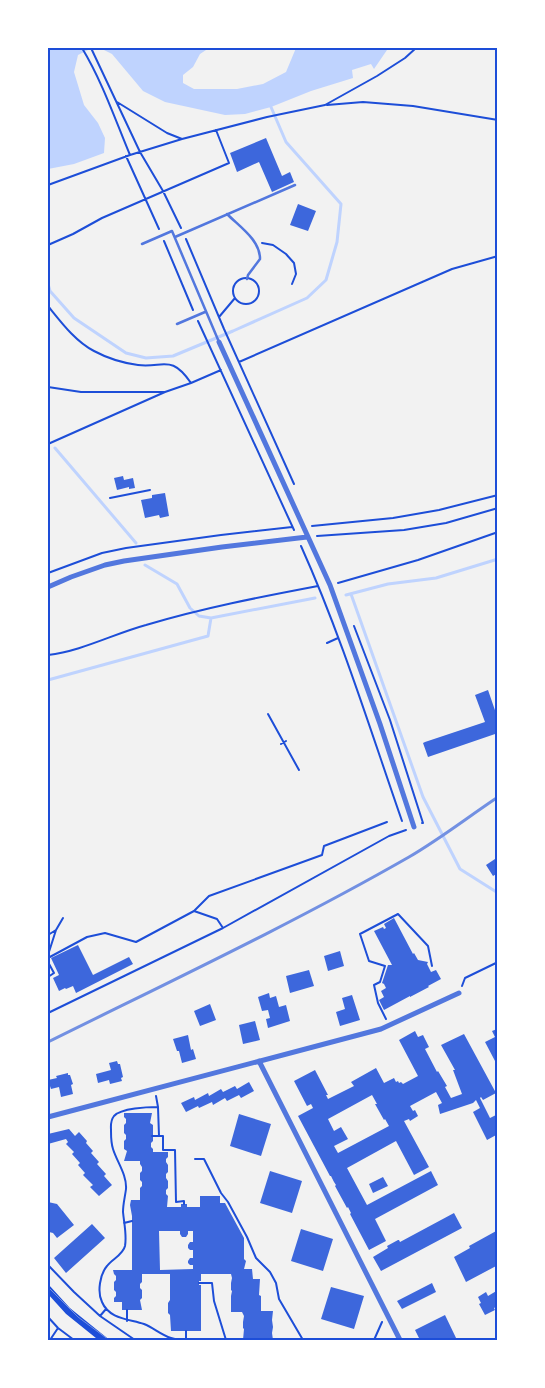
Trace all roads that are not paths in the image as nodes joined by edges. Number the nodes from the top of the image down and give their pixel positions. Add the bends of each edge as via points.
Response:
1 (295, 185) dead end
2 (227, 214) junction
3 (174, 237) junction
4 (142, 244) dead end
5 (247, 279) road end
6 (206, 312) junction
7 (177, 324) dead end
8 (219, 342) joint
9 (307, 536) junction
10 (48, 587) edge
11 (414, 826) dead end
12 (459, 993) dead end
13 (259, 1061) junction
14 (48, 1118) edge
15 (48, 1289) edge
16 (104, 1340) edge
17 (400, 1340) edge

1 - 2 lane
2 - 3 lane
2 - 5 lane via 255,242 260,252 260,259
3 - 4 lane via 172,231
3 - 6 lane
6 - 7 lane
6 - 8 lane
8 - 9 street
9 - 10 street via 124,561
9 - 11 street via 330,585
12 - 13 street via 381,1029
13 - 14 street
13 - 17 street
15 - 16 main road via 68,1311

